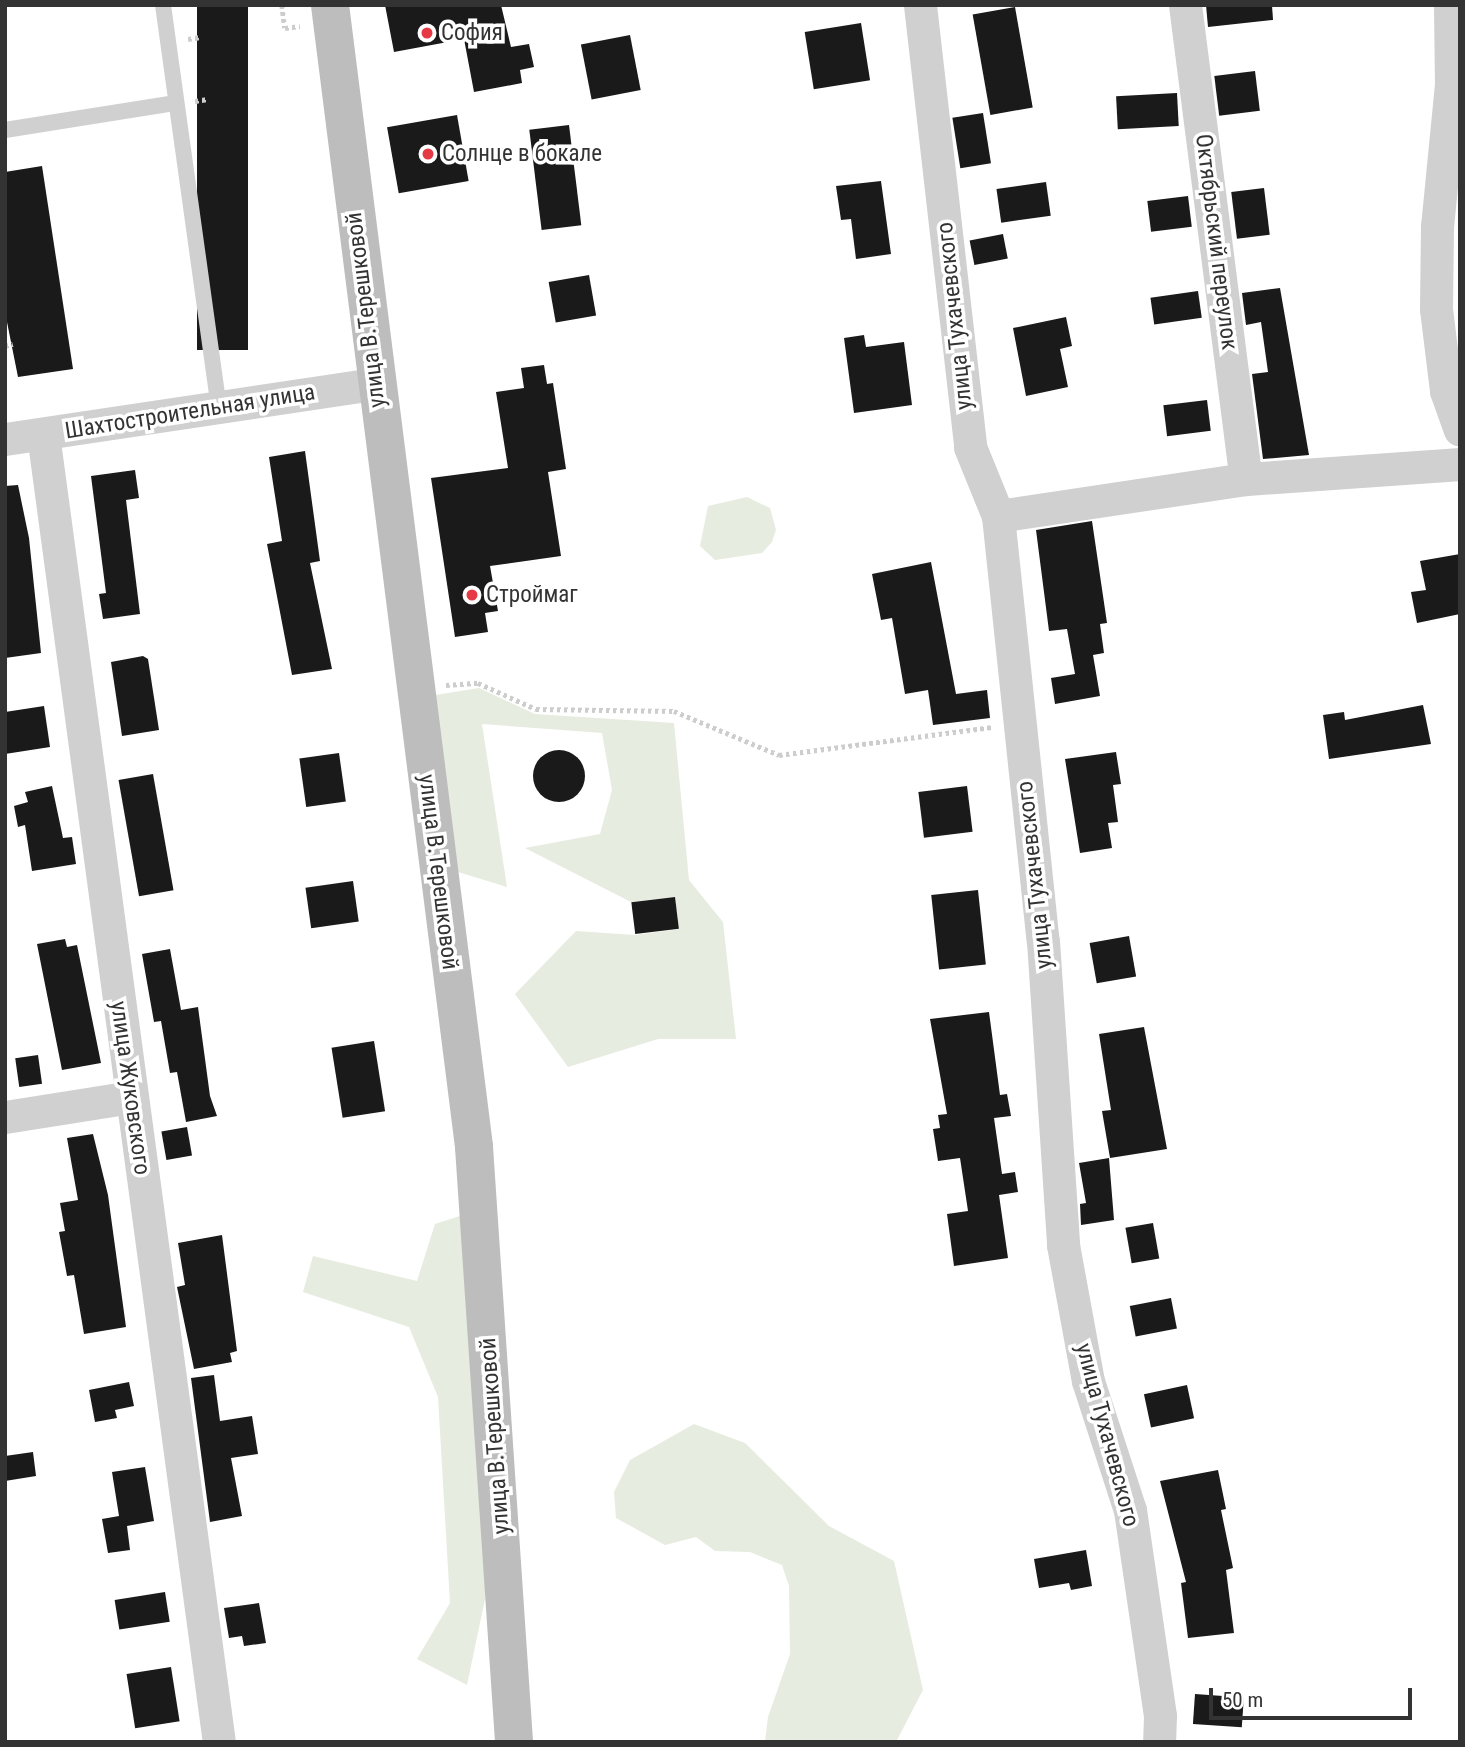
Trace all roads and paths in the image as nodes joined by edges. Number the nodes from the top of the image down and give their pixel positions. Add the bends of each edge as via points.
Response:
1 (163, 5) edge
2 (331, 5) edge
3 (920, 5) edge
4 (1185, 5) edge
5 (1450, 5) edge
6 (176, 103) junction
7 (5, 130) edge
8 (13, 344) dead end
9 (5, 346) edge
10 (375, 384) junction
11 (219, 408) junction
12 (1460, 430) edge
13 (43, 434) junction
14 (5, 439) edge
15 (1460, 464) edge
16 (1246, 479) junction
17 (998, 516) junction
18 (414, 687) junction
19 (1020, 723) junction
20 (131, 1097) junction
21 (5, 1117) edge
22 (219, 1742) edge
23 (514, 1742) edge
24 (1159, 1742) edge

1 - 6 lane
2 - 10 main road, улица В.Терешковой
3 - 17 street, улица Тухачевского via 970,447
4 - 16 street, Октябрьский переулок
5 - 12 street via 1451,84 1437,226 1436,309 1446,391
6 - 7 lane
6 - 11 lane
8 - 9 path
10 - 11 street, Шахтостроительная улица
10 - 18 main road, улица В.Терешковой
11 - 13 street, Шахтостроительная улица
13 - 14 street, Шахтостроительная улица
13 - 20 street, улица Жуковского
15 - 16 street
16 - 17 street
17 - 19 street, улица Тухачевского
18 - 19 path via 478,683 536,709 674,711 779,755
18 - 23 main road, улица В.Терешковой via 474,1147
19 - 24 street, улица Тухачевского via 1043,941 1063,1245 1088,1381 1130,1510 1160,1716
20 - 21 street
20 - 22 street, улица Жуковского

